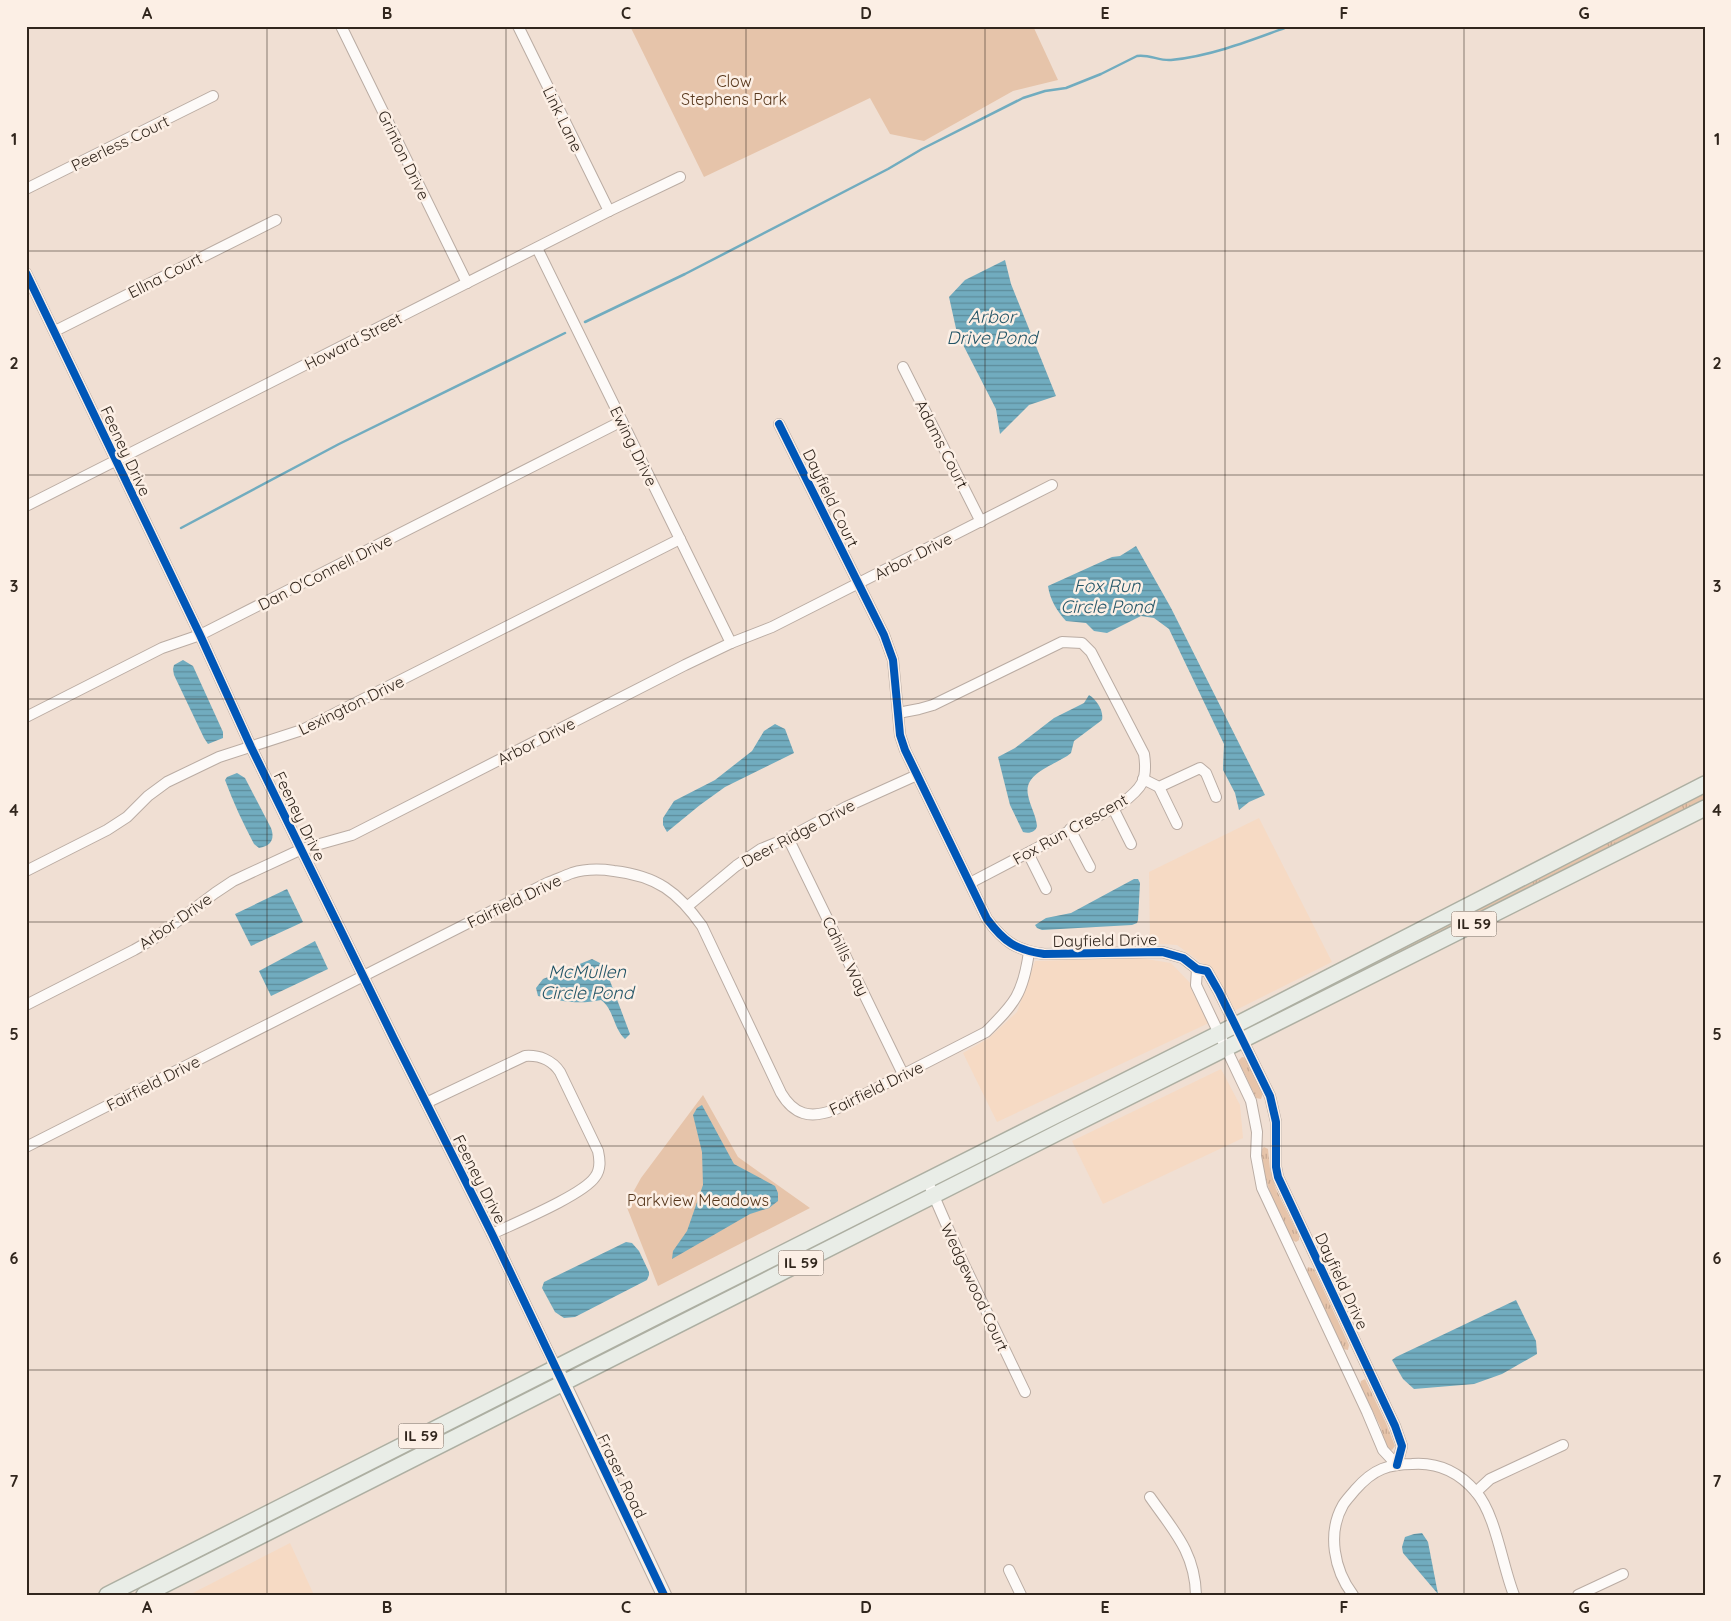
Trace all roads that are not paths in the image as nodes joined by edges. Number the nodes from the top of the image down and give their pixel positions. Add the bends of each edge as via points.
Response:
1 (341, 26) edge
2 (518, 26) edge
3 (214, 96) dead end
4 (680, 177) dead end
5 (26, 190) edge
6 (608, 211) junction
7 (276, 220) dead end
8 (537, 248) junction
9 (26, 273) edge
10 (467, 283) junction
11 (54, 331) junction
12 (903, 367) dead end
13 (622, 421) junction
14 (779, 424) dead end
15 (116, 461) junction
16 (1052, 485) dead end
17 (26, 506) edge
18 (982, 522) junction
19 (680, 539) junction
20 (858, 584) junction
21 (200, 636) junction
22 (731, 643) junction
23 (898, 713) junction
24 (26, 717) edge
25 (251, 747) junction
26 (917, 775) junction
27 (1143, 779) junction
28 (1705, 784) edge
29 (1159, 787) junction
30 (1216, 797) dead end
31 (1112, 808) junction
32 (1705, 808) edge
33 (1177, 824) dead end
34 (1070, 829) junction
35 (788, 838) junction
36 (1131, 844) dead end
37 (302, 849) junction
38 (1028, 853) junction
39 (1090, 867) dead end
40 (26, 871) edge
41 (970, 883) junction
42 (1046, 888) dead end
43 (688, 906) junction
44 (1029, 952) junction
45 (1197, 969) junction
46 (364, 976) junction
47 (26, 1005) edge
48 (1236, 1025) junction
49 (1219, 1033) junction
50 (1243, 1039) junction
51 (1226, 1048) junction
52 (903, 1074) junction
53 (426, 1103) junction
54 (26, 1147) edge
55 (926, 1180) junction
56 (933, 1196) junction
57 (492, 1234) junction
58 (1312, 1250) junction
59 (1294, 1258) junction
60 (1364, 1361) junction
61 (556, 1368) junction
62 (1347, 1369) junction
63 (563, 1383) junction
64 (1025, 1392) dead end
65 (1563, 1445) dead end
66 (1397, 1465) junction
67 (1476, 1492) junction
68 (1150, 1497) dead end
69 (1009, 1570) dead end
70 (1623, 1574) dead end
71 (130, 1590) edge
72 (107, 1595) edge
73 (144, 1595) edge
74 (664, 1595) edge
75 (1021, 1595) edge
76 (1196, 1595) edge
77 (1353, 1595) edge
78 (1514, 1595) edge
79 (1578, 1595) edge

1 - 10 street, Grinton Drive
2 - 6 street, Link Lane
3 - 5 street, Peerless Court
4 - 6 street, Howard Street
6 - 8 street, Howard Street
7 - 11 street, Ellna Court
8 - 10 street, Howard Street
8 - 13 street, Ewing Drive
9 - 11 street, Feeney Drive
10 - 15 street, Howard Street
11 - 15 street, Feeney Drive
12 - 18 street, Adams Court
13 - 19 street, Ewing Drive
13 - 21 street, Dan O'Connell Drive
14 - 20 street, Dayfield Court
15 - 17 street, Howard Street
15 - 21 street, Feeney Drive
16 - 18 street, Arbor Drive
18 - 20 street, Arbor Drive
19 - 22 street, Ewing Drive
19 - 25 street, Lexington Drive via 302,730
20 - 22 street, Arbor Drive via 772,627
20 - 23 street, Dayfield Drive via 893,660
21 - 24 street, Dan O'Connell Drive via 162,648
21 - 25 street, Feeney Drive
22 - 37 street, Arbor Drive via 352,835
23 - 26 street, Dayfield Drive via 900,734
23 - 27 street, Fox Run Crescent via 934,705 1062,642 1082,643 1091,652 1144,754 1146,770
25 - 37 street, Feeney Drive
25 - 40 street, Lexington Drive via 218,757 168,782 127,817
26 - 35 street, Deer Ridge Drive
26 - 41 street, Dayfield Drive
27 - 29 street
27 - 31 street, Fox Run Crescent via 1138,790
28 - 48 main road, IL 59
29 - 30 street via 1200,768 1206,773
29 - 33 street
31 - 34 street, Fox Run Crescent
31 - 36 street
32 - 50 main road, IL 59
34 - 38 street, Fox Run Crescent
34 - 39 street
35 - 43 street, Deer Ridge Drive via 761,849
35 - 52 street, Cahills Way
37 - 46 street, Feeney Drive
37 - 47 street, Arbor Drive via 233,881 155,938
38 - 41 street, Fox Run Crescent
38 - 42 street
41 - 44 street, Dayfield Drive via 998,935
43 - 46 street, Fairfield Drive via 653,880 631,873 602,869 574,872
43 - 52 street, Fairfield Drive via 702,926 789,1104 812,1115 825,1114
44 - 45 street, Dayfield Drive via 1162,952 1183,958
44 - 52 street, Fairfield Drive via 1026,976 1018,995 986,1032
45 - 48 street, Dayfield Drive via 1207,971
45 - 49 street, Dayfield Drive via 1196,985
46 - 53 street, Feeney Drive
46 - 54 street, Fairfield Drive
48 - 49 main road, IL 59
48 - 50 street, Dayfield Drive
49 - 51 street, Dayfield Drive
49 - 55 main road, IL 59
50 - 51 main road, IL 59
50 - 58 street, Dayfield Drive via 1270,1096 1276,1122 1278,1177
51 - 56 main road, IL 59
51 - 59 street, Dayfield Drive via 1252,1101 1262,1188
53 - 57 street, Feeney Drive
53 - 57 street via 525,1056 544,1059 560,1072 598,1151 600,1159 596,1176 582,1190
55 - 56 street, Wedgewood Court
55 - 61 main road, IL 59
56 - 63 main road, IL 59
56 - 64 street, Wedgewood Court
57 - 61 street, Feeney Drive
58 - 59 street
58 - 60 street, Dayfield Drive
59 - 62 street, Dayfield Drive
60 - 62 street
60 - 66 street, Dayfield Drive via 1402,1446
61 - 63 street, Fraser Road
61 - 71 main road, IL 59
62 - 66 street, Dayfield Drive via 1383,1450
63 - 73 main road, IL 59
63 - 74 street, Fraser Road
65 - 67 street via 1490,1479
66 - 67 street via 1424,1463 1445,1468
66 - 77 street via 1380,1470 1360,1484 1343,1505 1336,1527 1334,1550 1339,1571
67 - 78 street via 1488,1510
68 - 76 street via 1184,1545 1191,1563
69 - 75 street
70 - 79 street
71 - 72 main road, IL 59

